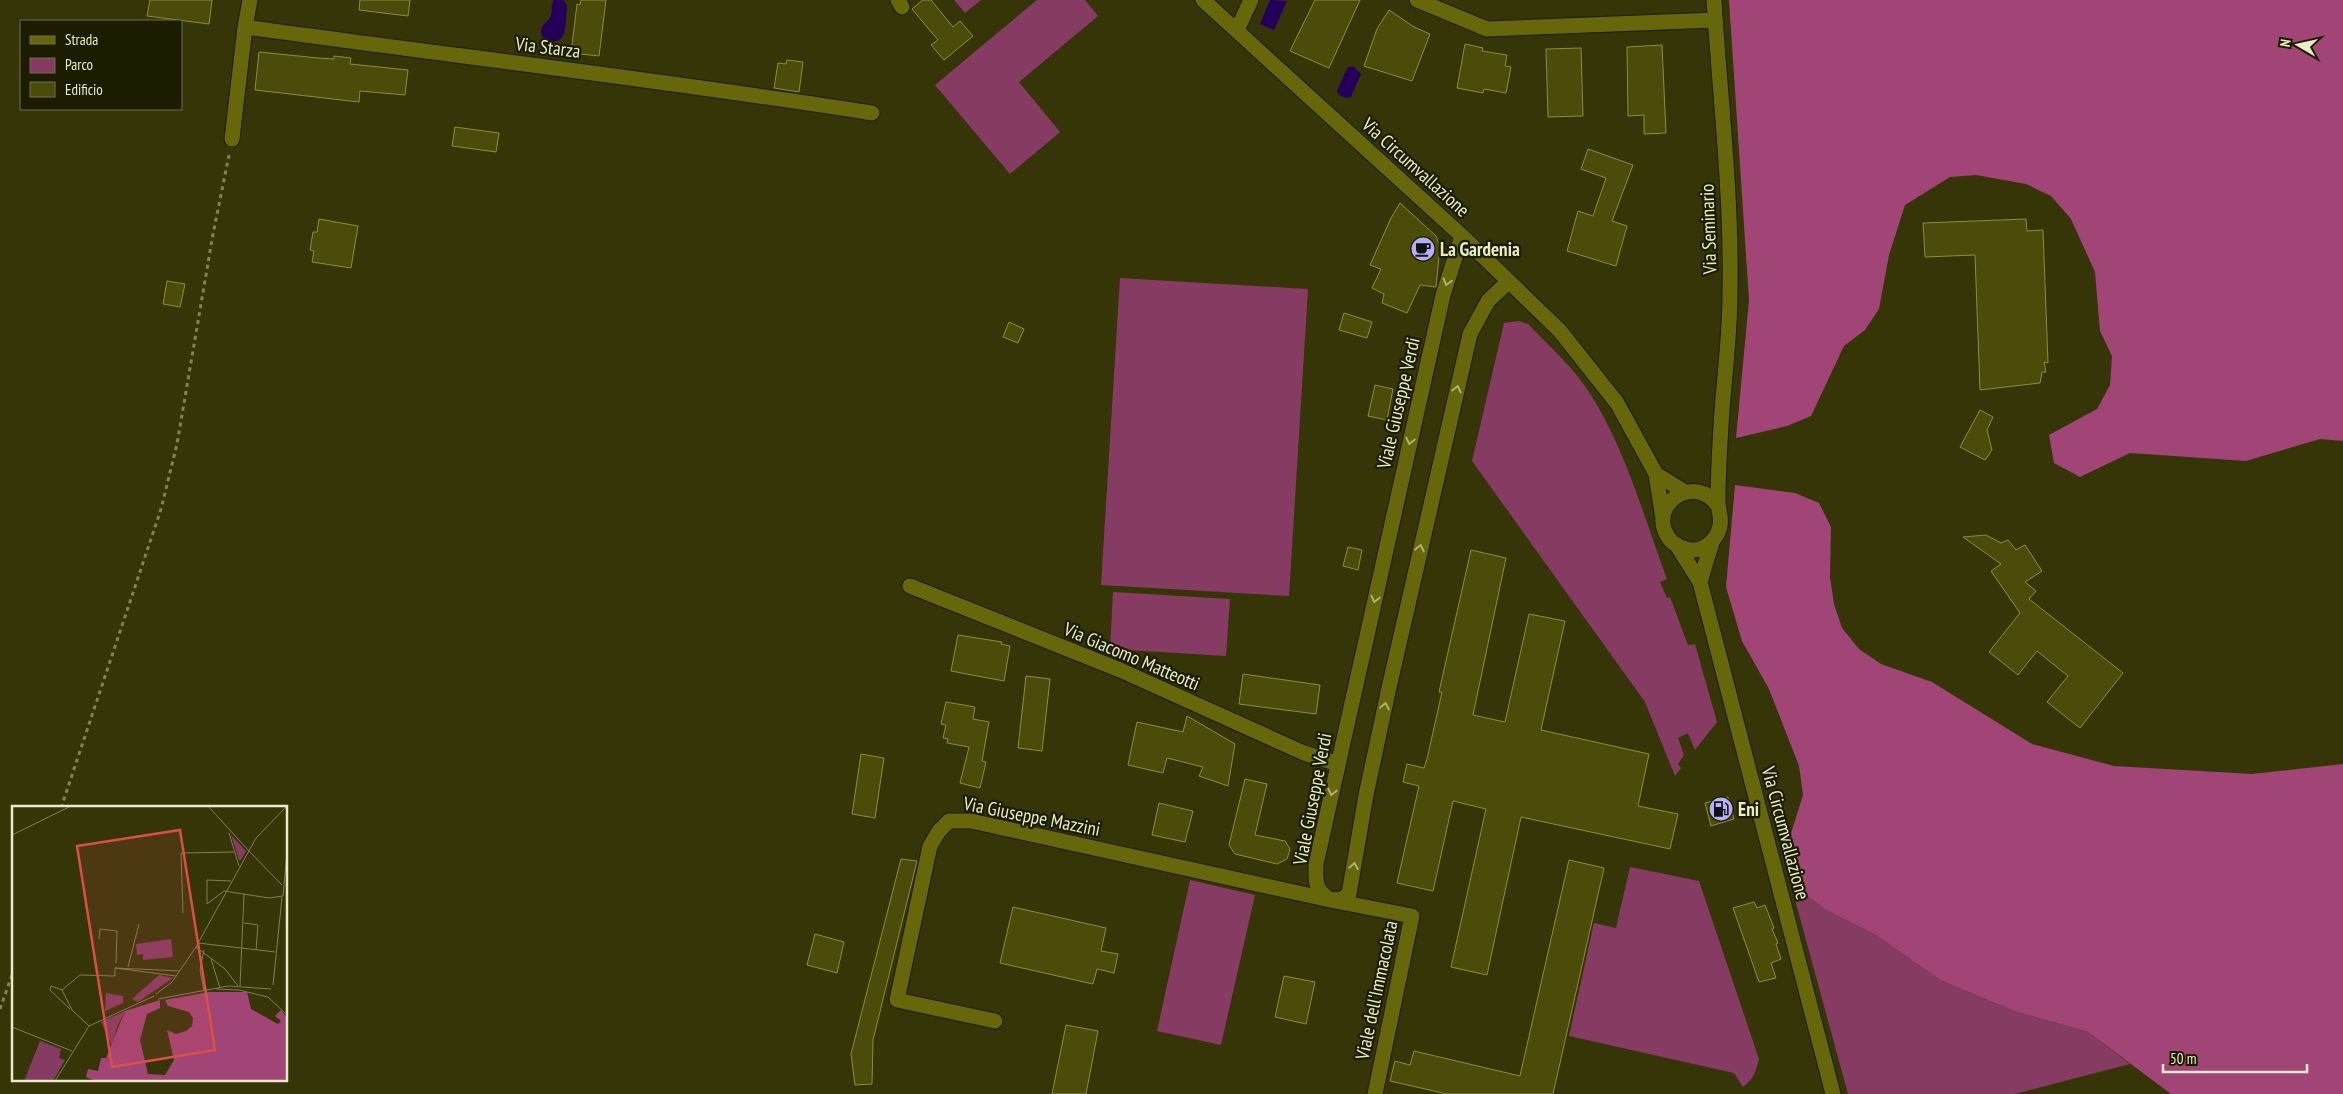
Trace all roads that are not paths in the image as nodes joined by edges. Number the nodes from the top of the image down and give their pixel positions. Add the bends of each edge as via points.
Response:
1 (250, 0) edge
2 (1203, 0) edge
3 (1251, 0) edge
4 (1417, 0) edge
5 (1714, 0) edge
6 (1715, 20) junction
7 (245, 27) junction
8 (1237, 30) junction
9 (872, 113) dead end
10 (232, 139) road end
11 (1462, 236) junction
12 (1508, 282) junction
13 (1718, 457) junction
14 (1656, 474) junction
15 (1693, 492) junction
16 (1718, 506) junction
17 (1663, 519) junction
18 (1712, 542) junction
19 (1676, 544) junction
20 (1700, 582) junction
21 (910, 586) dead end
22 (1338, 764) junction
23 (1330, 900) junction
24 (995, 1021) dead end
25 (1375, 1094) edge
26 (1833, 1094) edge

1 - 7 street
2 - 8 street, Via Circumvallazione
3 - 8 street
4 - 6 street via 1487,28
5 - 6 street, Via Seminario
6 - 13 street, Via Seminario via 1728,195 1730,294
7 - 9 street, Via Starza
7 - 10 street
8 - 11 street, Via Circumvallazione
11 - 12 street, Via Circumvallazione
11 -> 22 street, Viale Giuseppe Verdi via 1443,294
12 - 14 street, Via Circumvallazione via 1560,331 1617,403
23 -> 12 street via 1342,899 1349,894 1366,795 1470,334 1488,301
13 - 15 street, Via Seminario
13 - 16 street, Via Seminario
14 - 15 street
14 - 17 street, Via Circumvallazione
15 - 16 street via 1710,498
15 - 17 street via 1670,502
16 - 18 street via 1721,525
17 - 19 street via 1668,538
18 - 19 street via 1694,550
18 - 20 street
19 - 20 street, Via Circumvallazione
20 - 26 street, Via Circumvallazione
21 - 22 street, Via Giacomo Matteotti via 1120,670 1304,753
22 -> 23 street, Viale Giuseppe Verdi via 1316,864 1316,886
23 - 24 street, Via Giuseppe Mazzini via 971,821 949,821 930,846 897,1000
23 - 25 street, Viale dell'Immacolata via 1412,916

